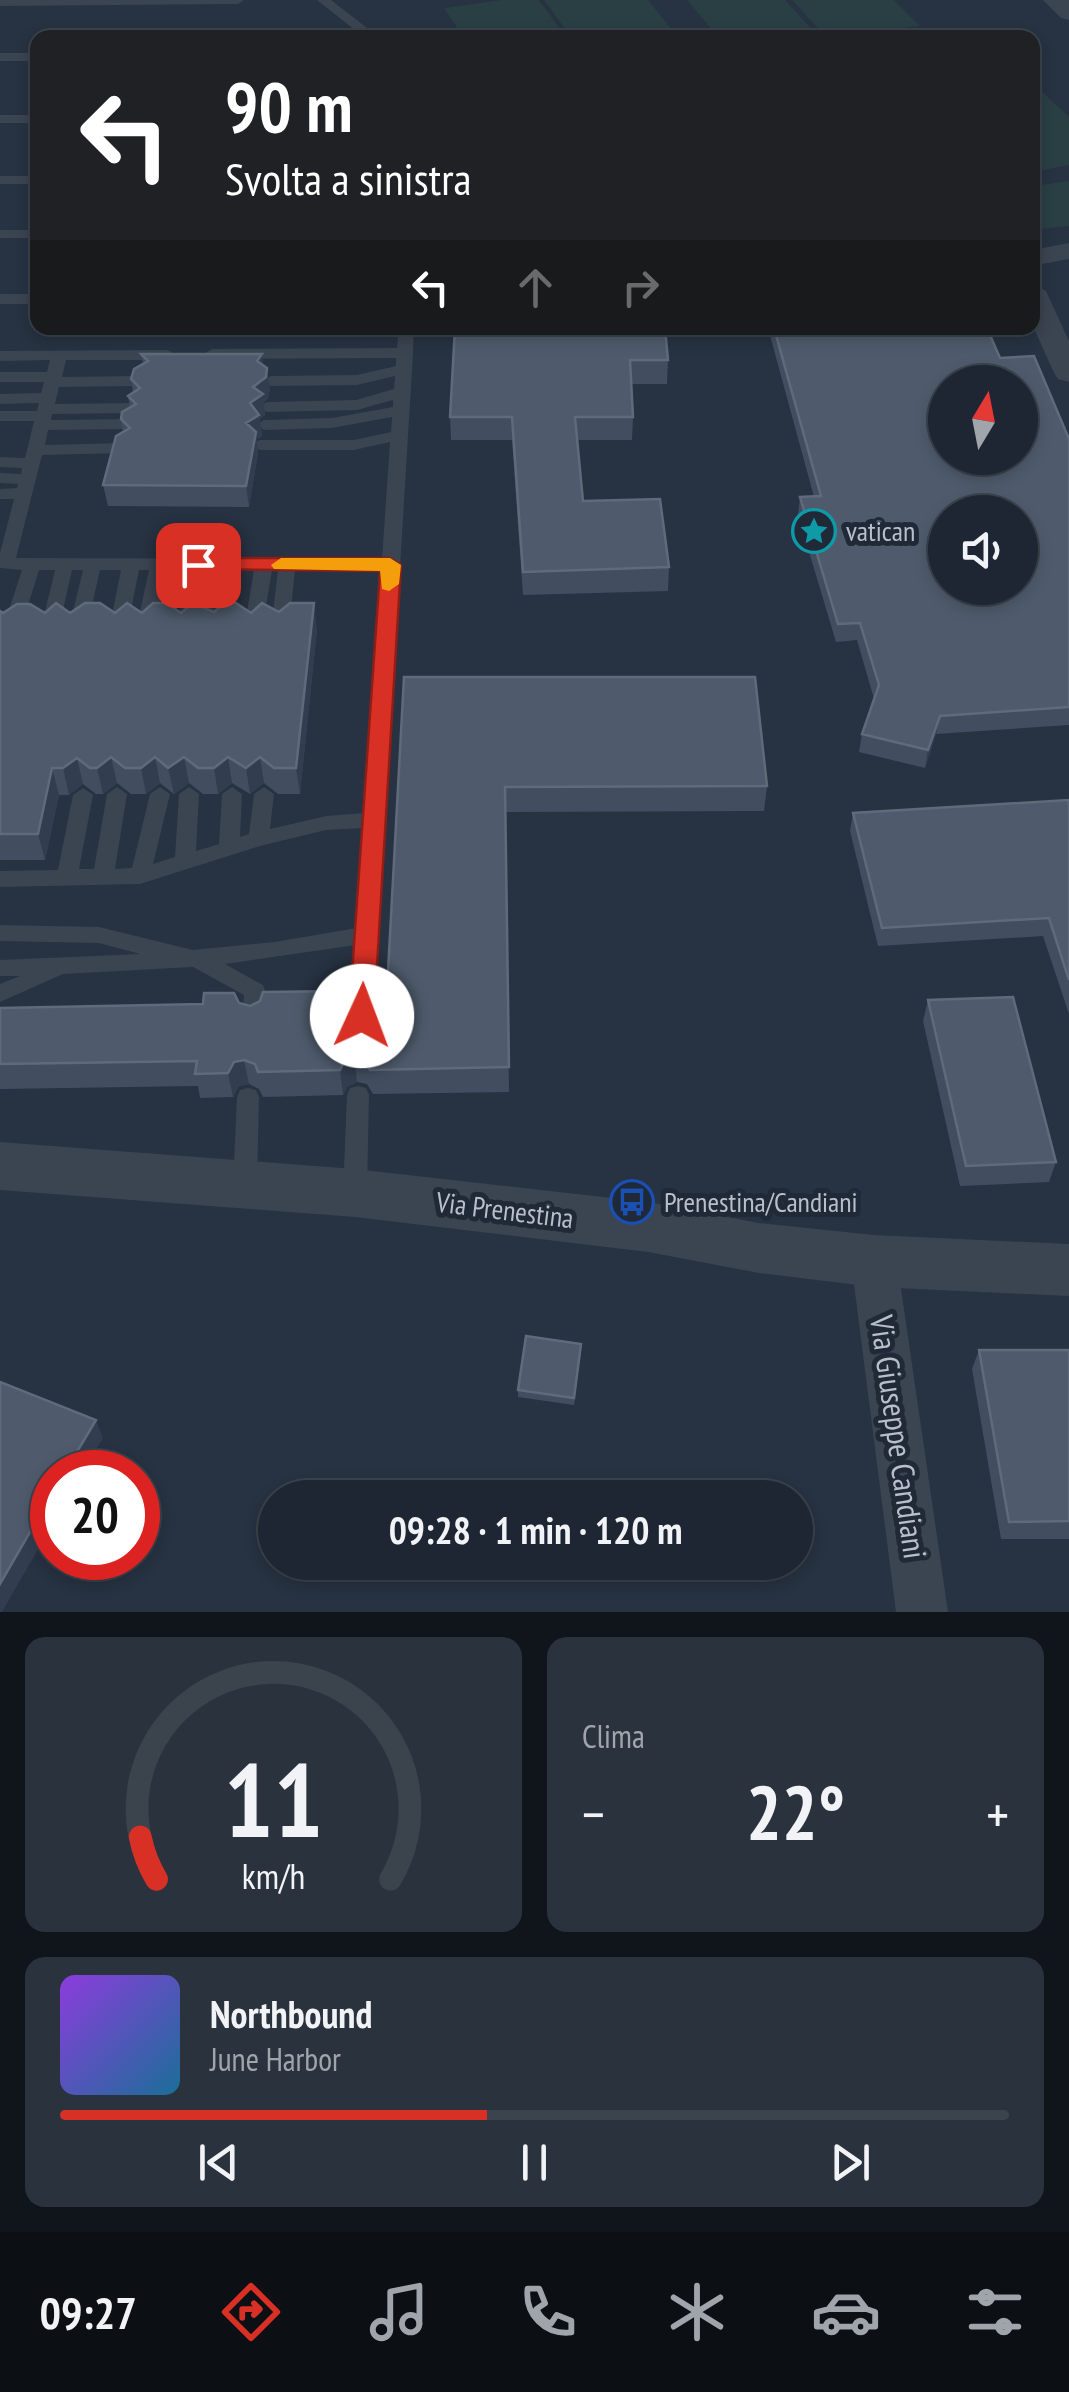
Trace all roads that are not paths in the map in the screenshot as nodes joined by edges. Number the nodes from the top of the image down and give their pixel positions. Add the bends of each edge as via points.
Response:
1 (238, 0) edge
2 (324, 0) edge
3 (1055, 0) edge
4 (0, 2) edge
5 (1069, 13) edge
6 (363, 30) edge
7 (30, 57) edge
8 (0, 58) edge
9 (0, 119) edge
10 (30, 119) edge
11 (0, 180) edge
12 (30, 180) edge
13 (0, 234) edge
14 (30, 234) edge
15 (1069, 251) edge
16 (1040, 256) edge
17 (0, 299) edge
18 (30, 299) edge
19 (1040, 308) edge
20 (406, 335) edge
21 (59, 355) junction
22 (0, 356) edge
23 (404, 361) junction
24 (1069, 373) edge
25 (0, 377) edge
26 (271, 381) edge
27 (140, 382) edge
28 (0, 399) edge
29 (48, 401) junction
30 (402, 401) junction
31 (0, 416) edge
32 (130, 416) edge
33 (265, 416) dead end
34 (399, 435) junction
35 (260, 446) edge
36 (122, 448) edge
37 (0, 462) edge
38 (0, 478) edge
39 (28, 479) junction
40 (0, 494) edge
41 (0, 512) edge
42 (3, 557) edge
43 (32, 564) junction
44 (65, 564) junction
45 (93, 564) junction
46 (132, 565) junction
47 (159, 565) junction
48 (198, 565) junction
49 (224, 565) junction
50 (264, 565) junction
51 (287, 565) junction
52 (390, 565) junction
53 (216, 629) edge
54 (280, 629) edge
55 (11, 630) edge
56 (50, 630) edge
57 (78, 630) edge
58 (118, 630) edge
59 (145, 630) edge
60 (184, 630) edge
61 (254, 630) edge
62 (83, 794) edge
63 (116, 794) edge
64 (160, 794) edge
65 (189, 794) edge
66 (232, 794) edge
67 (264, 794) edge
68 (373, 820) junction
69 (260, 838) junction
70 (228, 848) junction
71 (185, 862) junction
72 (140, 876) junction
73 (103, 877) junction
74 (66, 878) junction
75 (0, 879) edge
76 (0, 933) edge
77 (365, 935) junction
78 (199, 960) junction
79 (68, 966) junction
80 (0, 968) edge
81 (0, 992) edge
82 (362, 1016) edge
83 (252, 1018) edge
84 (358, 1095) edge
85 (248, 1097) edge
86 (0, 1166) edge
87 (244, 1187) junction
88 (355, 1193) junction
89 (874, 1261) junction
90 (1069, 1270) edge
91 (922, 1612) edge

1 - 4 lane
2 - 6 lane
3 - 5 street
7 - 8 lane
9 - 10 lane
11 - 12 lane
13 - 14 lane
15 - 16 street
17 - 18 lane
19 - 24 street
20 - 23 lane
21 - 22 lane
21 - 23 lane
21 - 29 lane
23 - 26 lane via 357,380
23 - 30 lane
25 - 29 lane
27 - 29 lane
28 - 29 lane
29 - 31 lane
29 - 32 lane
29 - 39 lane
30 - 33 lane via 345,422
30 - 34 lane
34 - 35 lane via 354,445
34 - 52 lane
36 - 39 lane
37 - 39 lane
38 - 39 lane
39 - 40 lane
39 - 41 lane
39 - 42 lane
42 - 43 lane
43 - 44 lane
43 - 55 lane
44 - 45 lane
44 - 56 lane
45 - 46 lane
45 - 57 lane
46 - 47 lane
46 - 58 lane
47 - 48 lane
47 - 59 lane
48 - 49 lane
48 - 60 lane
49 - 50 lane
49 - 53 lane
50 - 51 lane
50 - 61 lane
51 - 52 lane
51 - 54 lane
52 - 68 lane
62 - 74 lane
63 - 73 lane
64 - 72 lane
65 - 71 lane
66 - 70 lane
67 - 69 lane
68 - 69 lane
68 - 77 lane
69 - 70 lane
70 - 71 lane
71 - 72 lane
72 - 73 lane
73 - 74 lane
74 - 75 lane
76 - 78 lane via 99,935
77 - 78 lane
77 - 82 lane
78 - 79 lane
78 - 83 lane via 255,991
79 - 80 lane
79 - 81 lane
84 - 88 lane
85 - 87 lane
86 - 87 street, Via Prenestina
87 - 88 street, Via Prenestina
88 - 89 street, Via Prenestina
89 - 90 street, Via Prenestina
89 - 91 street, Via Giuseppe Candiani

